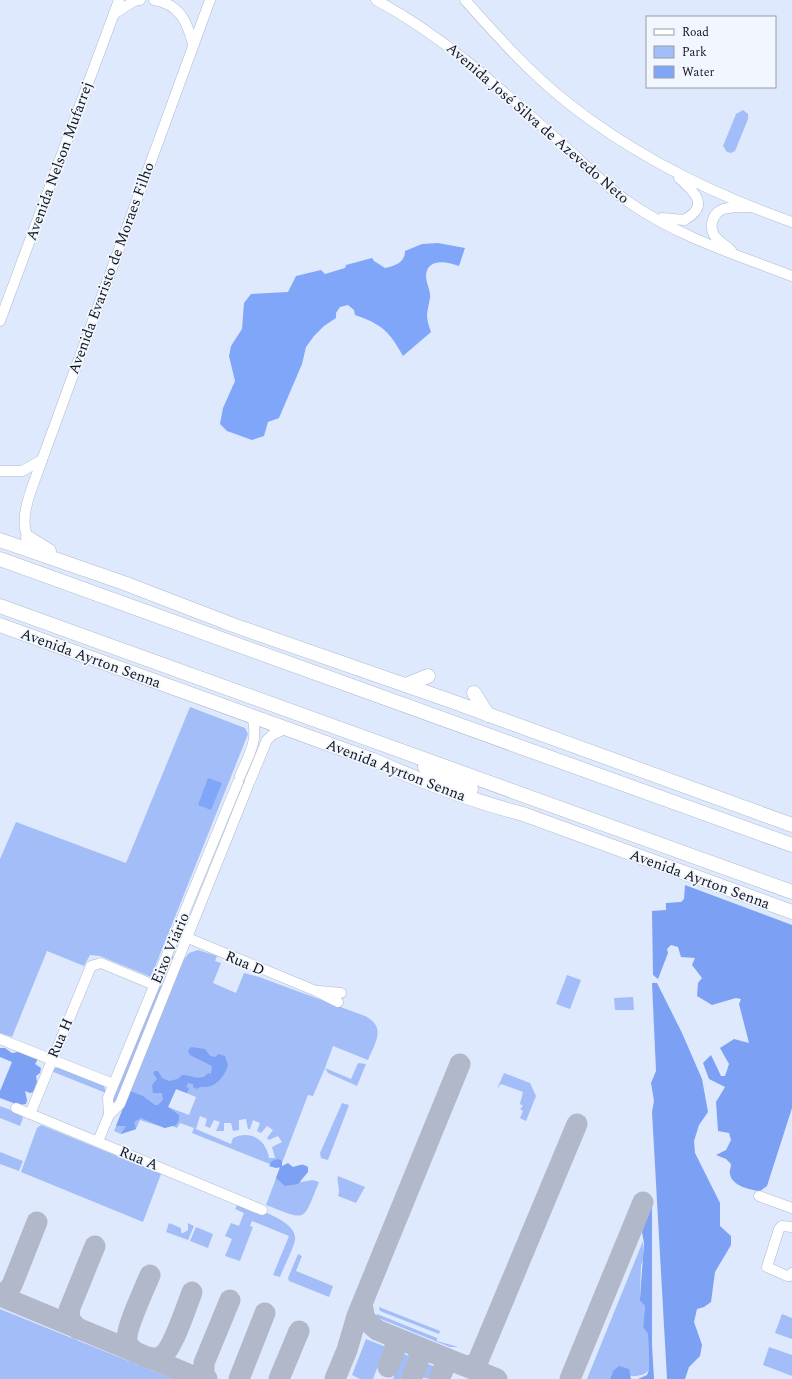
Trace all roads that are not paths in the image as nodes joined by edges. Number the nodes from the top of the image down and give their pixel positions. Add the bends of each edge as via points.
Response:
1 (120, 0) edge
2 (140, 0) edge
3 (154, 0) edge
4 (210, 0) edge
5 (376, 0) edge
6 (465, 0) edge
7 (114, 14) junction
8 (193, 44) junction
9 (669, 169) junction
10 (751, 207) junction
11 (653, 215) junction
12 (792, 222) edge
13 (737, 255) junction
14 (792, 276) edge
15 (0, 321) edge
16 (42, 460) junction
17 (0, 471) edge
18 (28, 538) joint
19 (0, 540) edge
20 (0, 559) edge
21 (68, 564) junction
22 (124, 584) junction
23 (0, 606) edge
24 (0, 625) edge
25 (230, 641) junction
26 (114, 666) junction
27 (428, 676) dead end
28 (406, 685) junction
29 (227, 688) junction
30 (474, 693) dead end
31 (408, 706) junction
32 (488, 715) junction
33 (252, 716) junction
34 (504, 720) junction
35 (285, 729) junction
36 (254, 742) junction
37 (264, 746) junction
38 (413, 755) junction
39 (523, 814) junction
40 (792, 825) edge
41 (792, 845) edge
42 (792, 892) edge
43 (792, 912) edge
44 (176, 933) junction
45 (188, 938) junction
46 (169, 949) junction
47 (181, 954) junction
48 (154, 985) junction
49 (340, 997) dead end
50 (0, 1039) edge
51 (51, 1060) junction
52 (113, 1084) junction
53 (16, 1108) dead end
54 (30, 1114) junction
55 (109, 1115) junction
56 (98, 1141) junction
57 (760, 1196) dead end
58 (792, 1208) edge
59 (262, 1210) dead end
60 (792, 1227) edge
61 (792, 1274) edge

1 - 7 street, Avenida Nelson Mufarrej
2 - 7 street
3 - 8 street via 175,8 188,25
4 - 8 street, Avenida Evaristo de Moraes Filho
5 - 11 street, Avenida José Silva de Azevedo Neto via 436,37 518,105 612,189
6 - 9 street via 509,49 567,102 624,144
7 - 15 street, Avenida Nelson Mufarrej
8 - 16 street, Avenida Evaristo de Moraes Filho
9 - 10 street
9 - 11 street via 696,193 696,210 684,220
10 - 12 street
10 - 13 street via 725,208 717,211 712,220 714,234
11 - 13 street, Avenida José Silva de Azevedo Neto via 701,242
13 - 14 street, Avenida José Silva de Azevedo Neto
16 - 17 street via 22,471
16 - 18 street, Avenida Evaristo de Moraes Filho via 25,513 24,527
18 - 21 highway
19 - 21 highway
20 - 25 highway
21 - 22 highway
22 - 25 highway via 180,611
22 - 28 highway
23 - 29 highway, Avenida Ayrton Senna
24 - 26 highway, Avenida Ayrton Senna
25 - 31 highway
26 - 29 highway
26 - 33 highway, Avenida Ayrton Senna
27 - 28 highway
28 - 32 highway
29 - 38 highway, Avenida Ayrton Senna
30 - 32 highway
31 - 34 highway
31 - 41 highway
32 - 34 highway
33 - 35 highway, Avenida Ayrton Senna
33 - 36 street, Eixo Viário
34 - 40 highway
35 - 37 street, Eixo Viário via 272,735
35 - 39 highway, Avenida Ayrton Senna via 466,796
36 - 37 street
36 - 44 street, Eixo Viário
37 - 45 street, Eixo Viário
38 - 39 highway via 426,768
38 - 42 highway, Avenida Ayrton Senna
39 - 43 highway, Avenida Ayrton Senna
44 - 45 street, Rua D
44 - 46 street, Eixo Viário
45 - 47 street, Eixo Viário
45 - 49 street, Rua D via 316,990
46 - 47 street
46 - 48 street, Eixo Viário
47 - 55 street, Eixo Viário via 120,1104
48 - 51 street, Rua H via 107,965 94,965 89,969
48 - 52 street, Eixo Viário
50 - 51 street
51 - 52 street
51 - 54 street, Rua H
52 - 55 street, Eixo Viário via 108,1098
53 - 54 street, Rua A
54 - 56 street, Rua A
55 - 56 street, Eixo Viário
56 - 59 street, Rua A
57 - 58 street
60 - 61 street via 782,1226 779,1229 767,1267 787,1276

